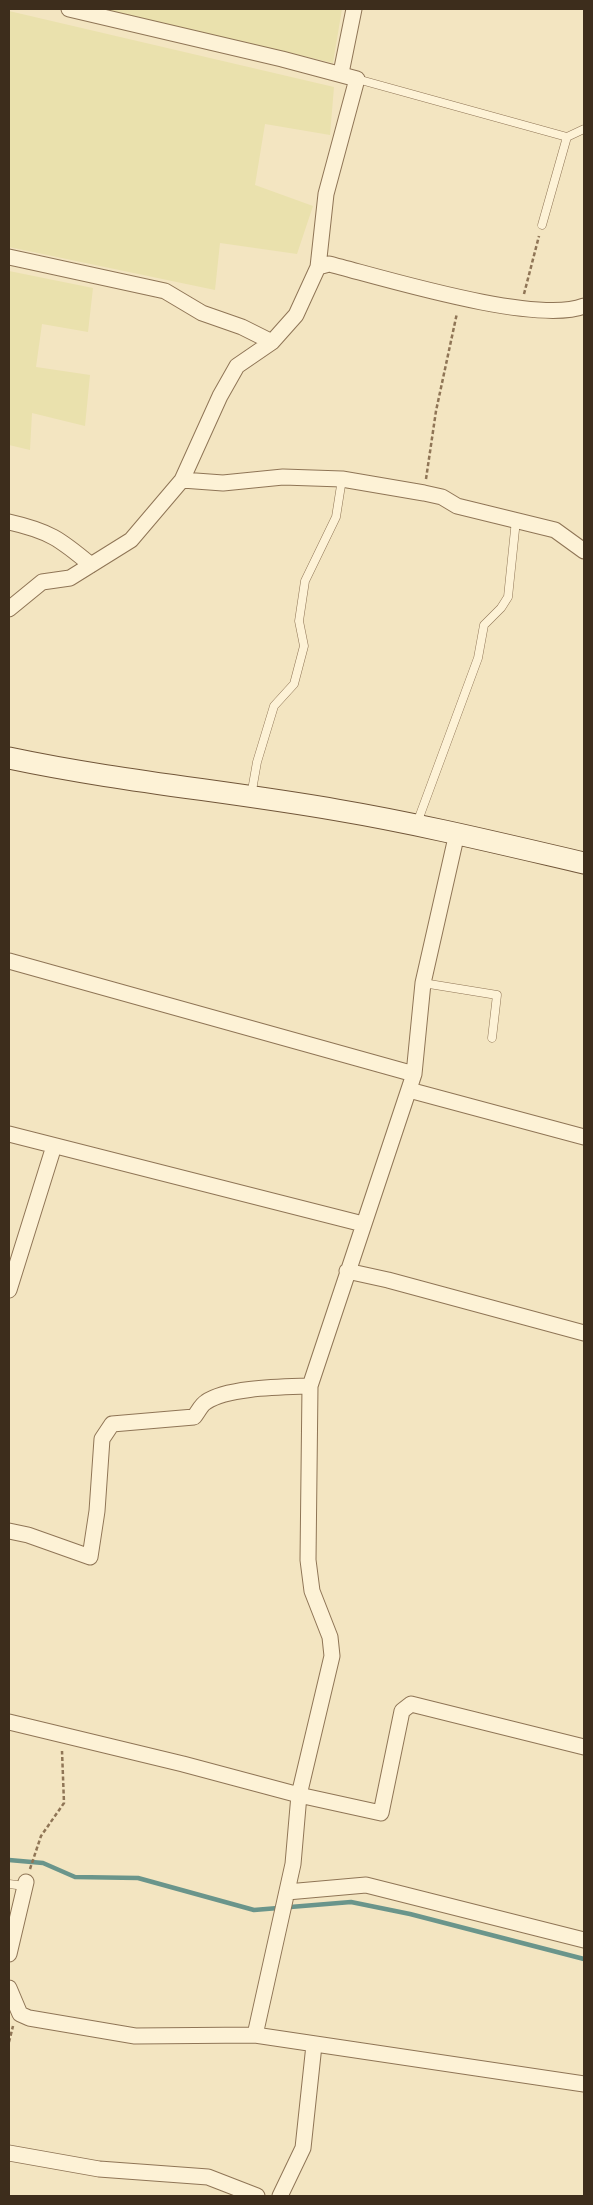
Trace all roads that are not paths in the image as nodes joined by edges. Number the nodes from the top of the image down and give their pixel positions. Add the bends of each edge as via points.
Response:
1 (69, 9) edge
2 (354, 9) edge
3 (340, 73) junction
4 (357, 79) junction
5 (584, 129) edge
6 (567, 137) junction
7 (542, 225) road end
8 (9, 257) edge
9 (318, 267) junction
10 (584, 306) edge
11 (272, 342) junction
12 (342, 479) junction
13 (182, 480) junction
14 (516, 520) junction
15 (9, 522) edge
16 (584, 551) edge
17 (91, 565) junction
18 (9, 609) edge
19 (9, 758) edge
20 (250, 797) junction
21 (416, 825) junction
22 (458, 833) junction
23 (584, 863) edge
24 (9, 961) edge
25 (423, 983) junction
26 (492, 1038) dead end
27 (414, 1074) junction
28 (409, 1090) junction
29 (9, 1134) edge
30 (584, 1137) edge
31 (54, 1146) junction
32 (363, 1224) junction
33 (347, 1271) junction
34 (9, 1290) edge
35 (584, 1333) edge
36 (310, 1386) junction
37 (9, 1531) edge
38 (9, 1722) edge
39 (584, 1747) edge
40 (299, 1795) junction
41 (9, 1884) edge
42 (25, 1884) joint
43 (287, 1892) junction
44 (584, 1940) edge
45 (9, 1954) edge
46 (9, 1988) edge
47 (255, 2035) junction
48 (314, 2045) junction
49 (584, 2084) edge
50 (9, 2153) edge
51 (256, 2196) edge
52 (280, 2196) edge

1 - 3 street
2 - 3 street
3 - 4 street
4 - 6 lane
4 - 9 street via 326,194
5 - 6 lane
6 - 7 lane
8 - 11 street via 165,291 202,313
9 - 10 street via 329,264 520,308 575,310
9 - 11 street via 296,315
11 - 13 street via 237,366
12 - 13 street via 283,477 223,483
12 - 14 street via 442,497 457,506
12 - 20 lane via 336,517 305,581 299,621 304,646 294,684 274,706 256,762
13 - 17 street via 131,540
14 - 16 street via 555,530
14 - 21 lane via 508,597 484,625 478,658
15 - 17 street via 39,528 63,542
17 - 18 street via 70,578 42,582
19 - 20 street via 62,770
20 - 21 street
21 - 22 street
22 - 23 street
22 - 25 street
24 - 27 street
25 - 26 lane via 497,995
25 - 27 street
27 - 28 street
28 - 30 street
28 - 32 street
29 - 31 street
31 - 32 street
31 - 34 street
32 - 33 street
33 - 35 street
33 - 36 street
36 - 37 street via 223,1394 206,1402 194,1417 112,1424 102,1439 90,1557
36 - 40 street via 308,1560 312,1591 330,1638 332,1656
38 - 40 street
39 - 40 street via 411,1704 402,1711 381,1813
40 - 43 street via 293,1864
41 - 42 lane
42 - 45 street
43 - 44 street via 366,1885
43 - 47 street
46 - 47 street via 20,2014 29,2018 135,2036
47 - 48 street
48 - 49 street
48 - 52 street via 303,2148
50 - 51 street via 99,2169 208,2177

